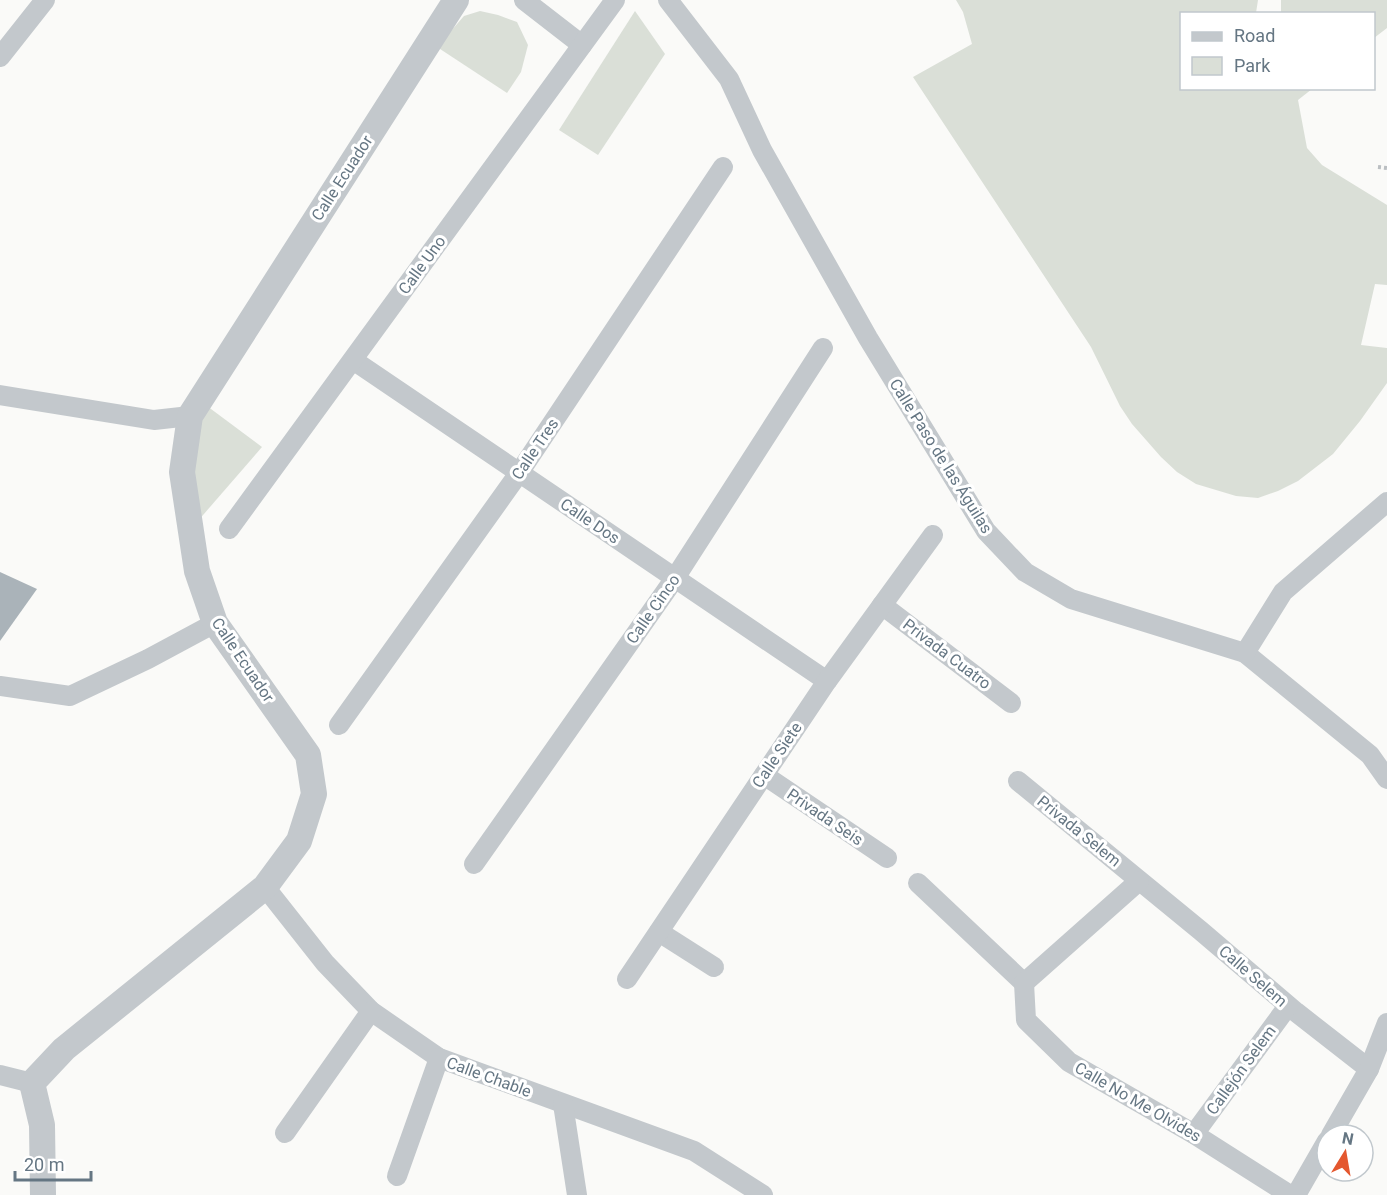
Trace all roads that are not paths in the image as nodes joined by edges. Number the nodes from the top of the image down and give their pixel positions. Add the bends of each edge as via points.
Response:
1 (45, 0) edge
2 (456, 0) edge
3 (524, 0) edge
4 (615, 0) edge
5 (668, 0) edge
6 (31, 9) edge
7 (582, 45) junction
8 (0, 57) edge
9 (723, 167) dead end
10 (823, 348) dead end
11 (353, 360) junction
12 (0, 395) edge
13 (190, 416) junction
14 (519, 473) junction
15 (1387, 502) edge
16 (229, 529) dead end
17 (933, 535) dead end
18 (675, 578) junction
19 (882, 605) junction
20 (215, 622) junction
21 (1245, 653) junction
22 (827, 681) junction
23 (0, 686) edge
24 (1011, 703) dead end
25 (339, 725) dead end
26 (764, 775) junction
27 (1387, 779) edge
28 (1018, 781) dead end
29 (887, 858) dead end
30 (474, 864) dead end
31 (1139, 881) junction
32 (918, 883) dead end
33 (265, 886) junction
34 (659, 932) junction
35 (714, 967) dead end
36 (627, 980) dead end
37 (1024, 983) junction
38 (1288, 1006) junction
39 (371, 1011) junction
40 (1387, 1023) edge
41 (439, 1059) junction
42 (1369, 1069) junction
43 (0, 1075) edge
44 (32, 1083) junction
45 (563, 1104) junction
46 (1338, 1123) edge
47 (285, 1133) dead end
48 (1194, 1134) junction
49 (1315, 1162) edge
50 (397, 1176) dead end
51 (43, 1195) edge
52 (577, 1195) edge
53 (763, 1195) edge
54 (1290, 1195) edge
55 (1296, 1195) edge

1 - 6 street
2 - 13 street, Calle Ecuador
3 - 7 street
4 - 7 street, Calle Uno
5 - 21 street, Calle Paso de las Águilas via 729,79 767,161 868,338 986,531 1024,572 1071,599
6 - 8 street
7 - 11 street, Calle Uno
9 - 14 street, Calle Tres
10 - 18 street, Calle Cinco
11 - 14 street, Calle Dos
11 - 16 street, Calle Uno
12 - 13 street via 154,420
13 - 20 street, Calle Ecuador via 182,472 197,571
14 - 18 street, Calle Dos
14 - 25 street, Calle Tres
15 - 21 street via 1283,592
17 - 19 street, Calle Siete
18 - 22 street, Calle Dos
18 - 30 street, Calle Cinco
19 - 22 street, Calle Siete
19 - 24 street, Privada Cuatro
20 - 23 street via 70,696
20 - 33 street, Calle Ecuador via 308,755 314,794 299,841
21 - 27 street, Calle Paso de las Águilas via 1370,755
22 - 26 street, Calle Siete
26 - 29 street, Privada Seis
26 - 34 street, Calle Siete
28 - 31 street, Privada Selem
31 - 37 street
31 - 38 street, Calle Selem
32 - 37 street
33 - 39 street, Calle Chable via 325,963
33 - 44 street, Calle Ecuador via 64,1048
34 - 35 street
34 - 36 street, Calle Siete
37 - 48 street, Calle No Me Olvides via 1026,1020 1069,1062
38 - 42 street, Calle Selem
38 - 48 street, Callejón Selem
39 - 41 street, Calle Chable
39 - 47 street
40 - 42 street
41 - 45 street, Calle Chable
41 - 50 street
42 - 46 street
43 - 44 street
44 - 51 street via 42,1125
45 - 52 street
45 - 53 street, Calle Chable via 694,1151
48 - 54 street, Calle No Me Olvides
49 - 55 street

